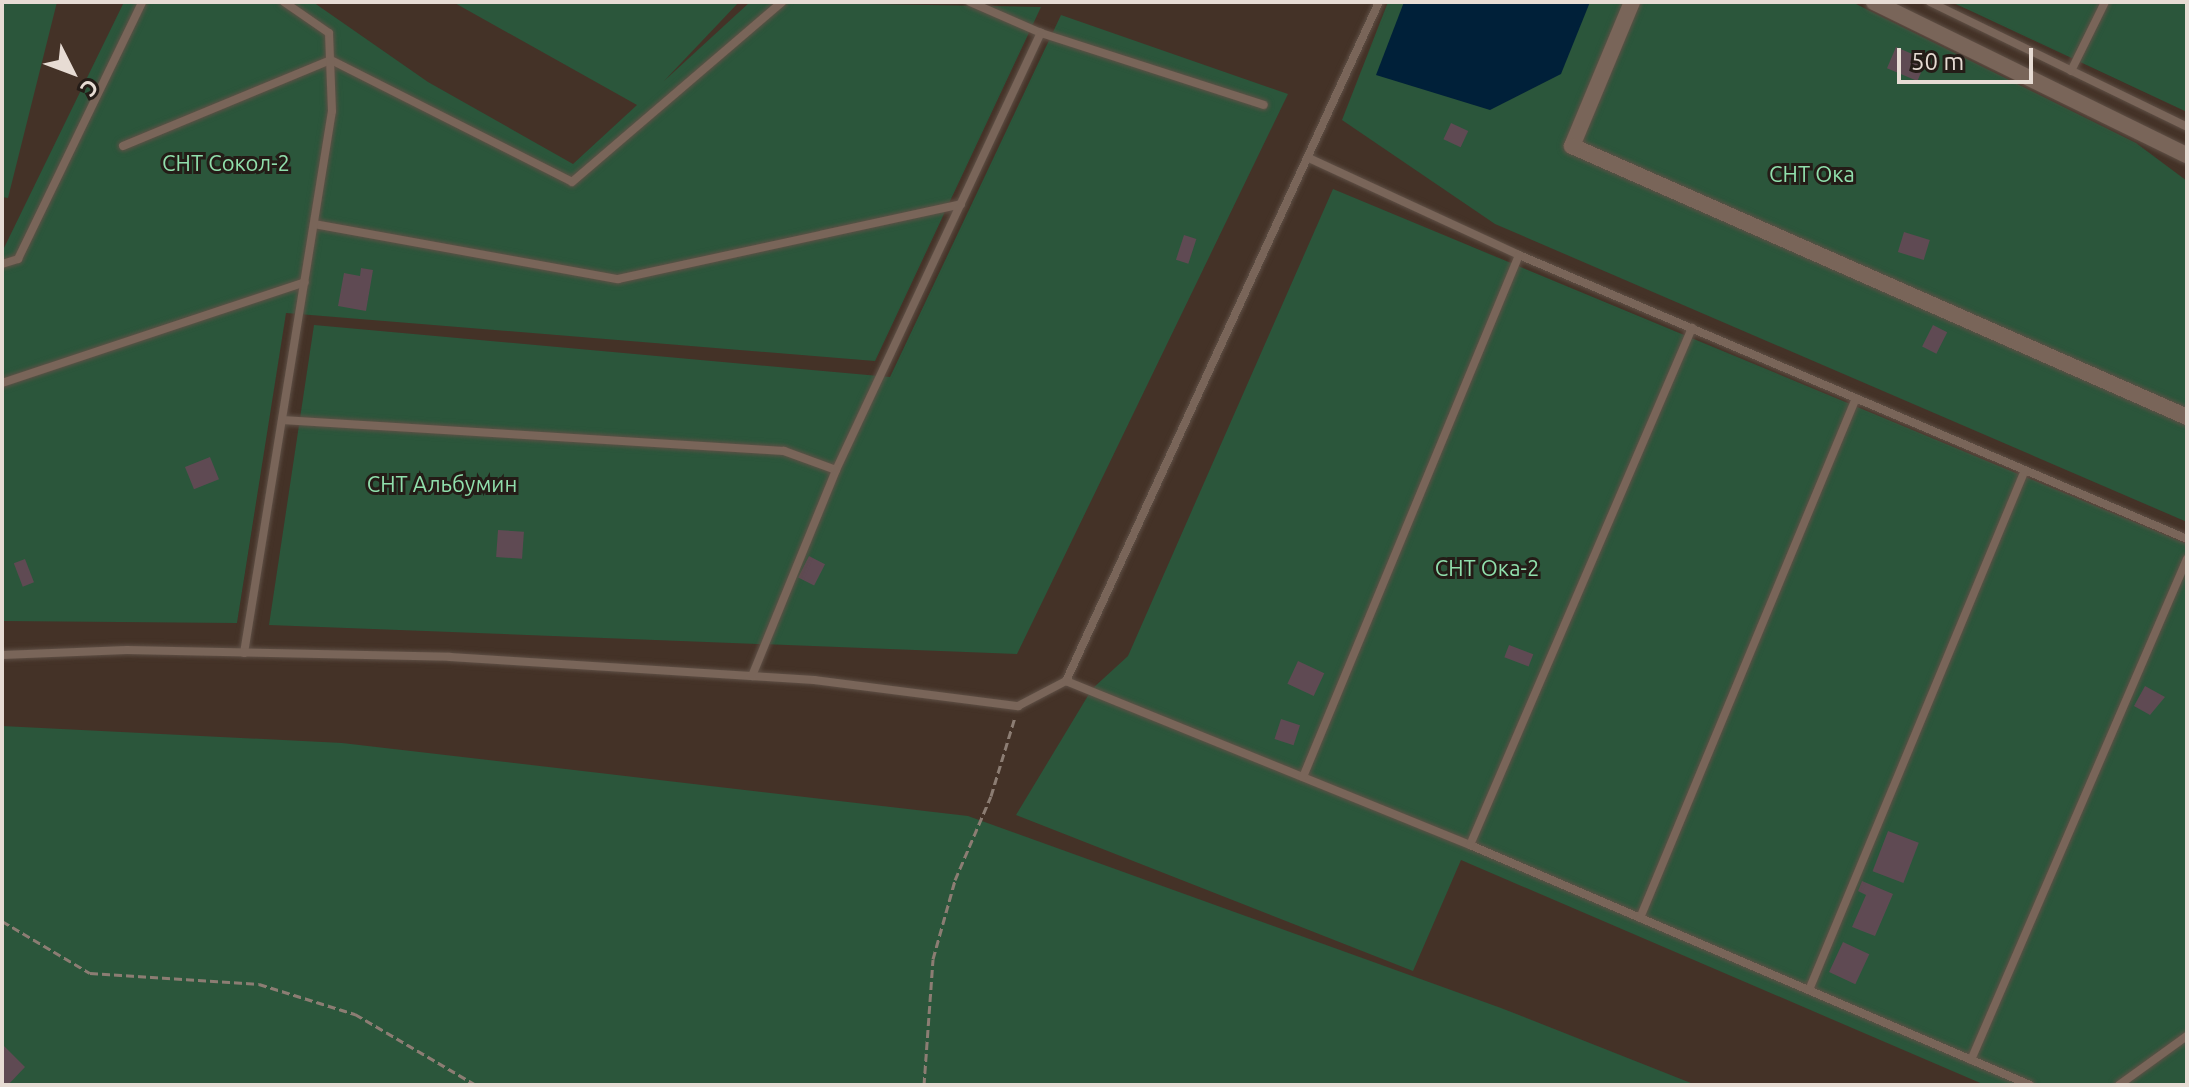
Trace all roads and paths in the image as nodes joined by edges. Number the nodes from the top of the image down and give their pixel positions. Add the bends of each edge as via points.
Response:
1 (142, 2) edge
2 (284, 2) edge
3 (782, 2) edge
4 (970, 2) edge
5 (1379, 2) edge
6 (1632, 2) edge
7 (1874, 2) edge
8 (1930, 2) edge
9 (2105, 2) edge
10 (1041, 33) junction
11 (331, 60) junction
12 (2071, 71) junction
13 (1264, 105) dead end
14 (2187, 127) edge
15 (123, 146) dead end
16 (2187, 155) edge
17 (1311, 159) junction
18 (961, 204) junction
19 (314, 224) junction
20 (1519, 255) junction
21 (2, 264) edge
22 (305, 282) junction
23 (1692, 328) junction
24 (2, 383) edge
25 (1856, 398) junction
26 (2187, 417) edge
27 (282, 420) junction
28 (836, 470) junction
29 (2025, 470) junction
30 (2187, 539) edge
31 (2187, 559) edge
32 (244, 653) junction
33 (2, 655) edge
34 (752, 676) junction
35 (1066, 681) junction
36 (1018, 706) junction
37 (1303, 777) junction
38 (1470, 845) junction
39 (1640, 918) junction
40 (2, 921) edge
41 (1809, 990) junction
42 (2187, 1036) edge
43 (1971, 1060) junction
44 (476, 1085) edge
45 (924, 1085) edge
46 (2030, 1085) edge
47 (2119, 1085) edge

1 - 21 lane via 18,259
2 - 11 lane via 329,33
3 - 11 lane via 572,182
4 - 10 lane
5 - 17 lane
6 - 26 street via 1572,146
7 - 16 street
8 - 12 lane
9 - 12 lane
10 - 13 lane
10 - 18 lane
11 - 15 lane
11 - 19 lane via 332,111
12 - 14 lane
17 - 20 lane
17 - 35 lane
18 - 19 lane via 618,279
18 - 28 lane
19 - 22 lane
20 - 23 lane
20 - 37 lane
22 - 24 lane
22 - 27 lane
23 - 25 lane
23 - 38 lane
25 - 29 lane
25 - 39 lane
27 - 28 lane via 784,451
27 - 32 lane
28 - 34 lane
29 - 30 lane
29 - 41 lane
31 - 43 lane
32 - 33 lane
32 - 34 lane via 450,657
34 - 36 lane
35 - 36 lane
35 - 37 lane
36 - 45 path via 933,959
37 - 38 lane
38 - 39 lane
39 - 41 lane
40 - 44 path via 90,973 259,984 355,1014
41 - 43 lane
42 - 47 lane
43 - 46 lane

